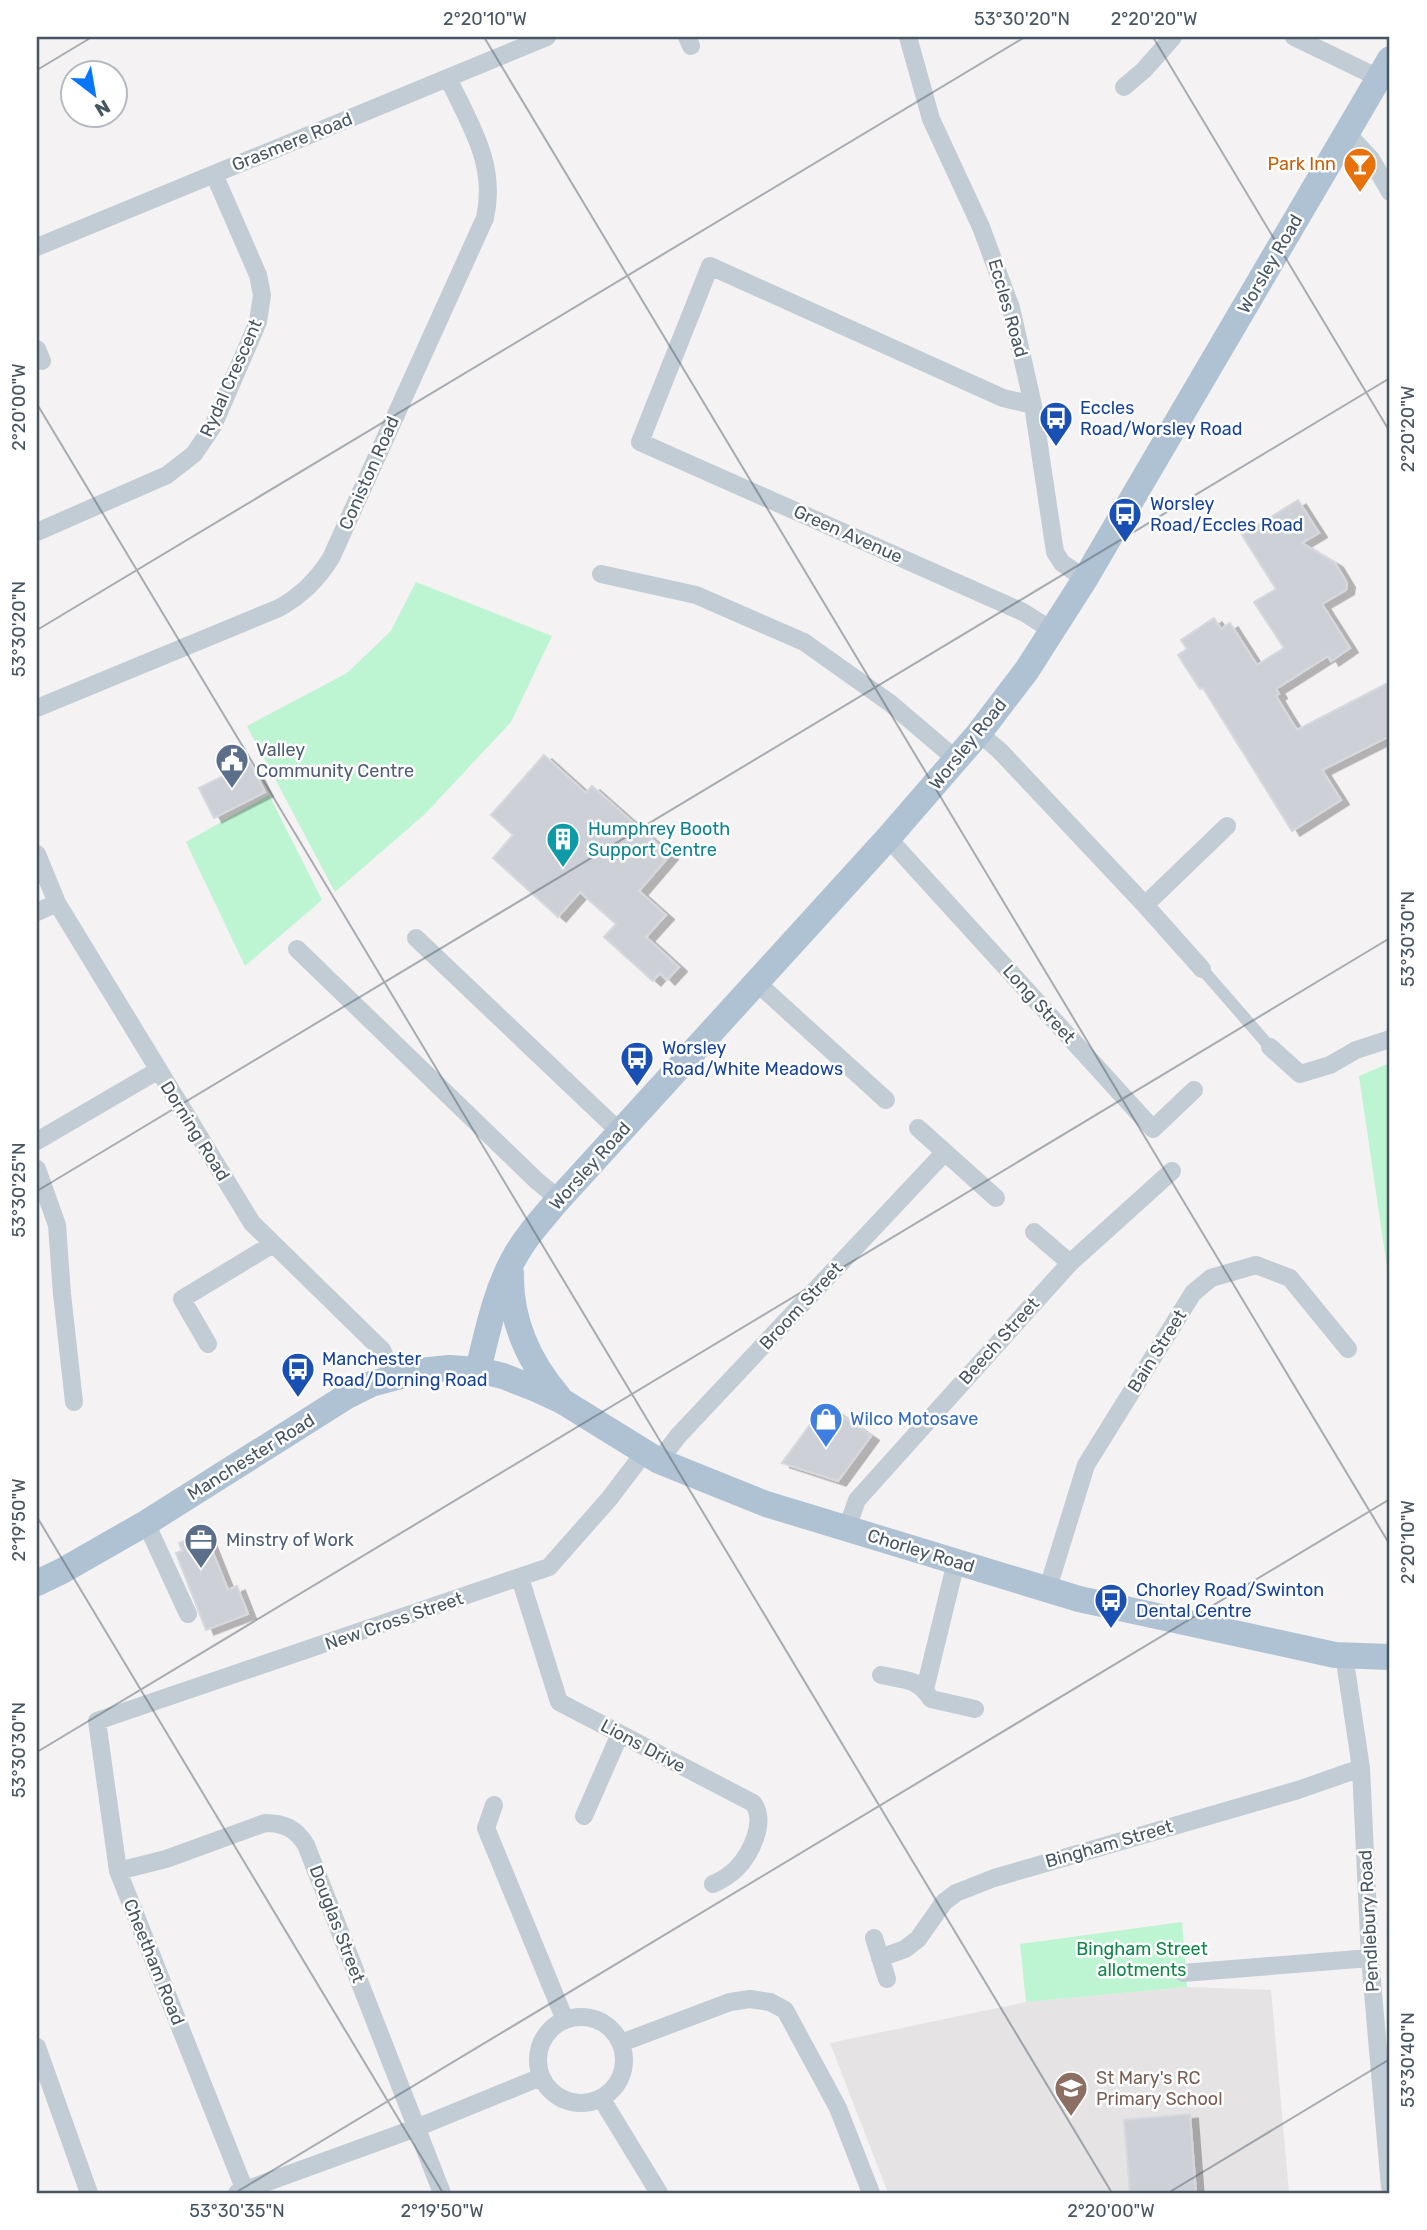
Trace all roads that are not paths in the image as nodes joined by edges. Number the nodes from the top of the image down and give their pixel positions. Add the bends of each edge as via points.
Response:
1 (547, 37) edge
2 (908, 37) edge
3 (1173, 37) edge
4 (1294, 37) edge
5 (1385, 69) edge
6 (448, 78) junction
7 (1124, 87) dead end
8 (1347, 133) junction
9 (214, 174) junction
10 (1390, 192) edge
11 (37, 247) edge
12 (1033, 405) junction
13 (37, 532) edge
14 (601, 574) dead end
15 (1085, 579) junction
16 (1053, 631) junction
17 (37, 708) edge
18 (979, 733) junction
19 (957, 760) junction
20 (1227, 826) dead end
21 (888, 838) junction
22 (37, 854) edge
23 (57, 903) junction
24 (1145, 905) junction
25 (37, 912) edge
26 (416, 938) dead end
27 (297, 949) dead end
28 (1202, 969) joint
29 (756, 982) junction
30 (1390, 1040) edge
31 (1270, 1047) joint
32 (158, 1071) junction
33 (1194, 1090) dead end
34 (886, 1100) dead end
35 (919, 1128) dead end
36 (621, 1133) junction
37 (37, 1141) edge
38 (945, 1152) junction
39 (37, 1169) edge
40 (1172, 1171) dead end
41 (996, 1198) dead end
42 (559, 1199) junction
43 (1034, 1232) dead end
44 (273, 1244) junction
45 (512, 1261) junction
46 (1070, 1263) junction
47 (208, 1344) dead end
48 (1348, 1349) dead end
49 (478, 1370) junction
50 (394, 1377) junction
51 (562, 1401) junction
52 (74, 1402) dead end
53 (652, 1457) junction
54 (146, 1523) junction
55 (847, 1528) junction
56 (956, 1562) junction
57 (520, 1578) junction
58 (37, 1583) edge
59 (1047, 1591) junction
60 (188, 1614) dead end
61 (1344, 1655) junction
62 (1390, 1657) edge
63 (881, 1675) dead end
64 (925, 1689) junction
65 (975, 1709) dead end
66 (97, 1721) joint
67 (620, 1734) junction
68 (1361, 1768) junction
69 (494, 1805) dead end
70 (584, 1816) dead end
71 (118, 1871) junction
72 (713, 1884) dead end
73 (874, 1937) dead end
74 (880, 1958) junction
75 (1370, 1958) junction
76 (1183, 1973) dead end
77 (887, 1979) dead end
78 (565, 2020) junction
79 (621, 2043) junction
80 (37, 2048) edge
81 (541, 2077) junction
82 (601, 2098) junction
83 (1387, 2121) edge
84 (416, 2128) junction
85 (1390, 2187) edge
86 (242, 2192) edge
87 (89, 2193) edge
88 (442, 2193) edge
89 (659, 2193) edge
90 (871, 2193) edge

1 - 6 street, Grasmere Road
2 - 12 street, Eccles Road via 931,119 1002,279
3 - 7 street
4 - 5 street
5 - 8 main road, Worsley Road
6 - 9 street, Grasmere Road
6 - 17 street, Coniston Road via 485,159 489,191 485,218 331,558 295,598 279,608
8 - 10 street via 1371,159
8 - 15 main road, Worsley Road
9 - 11 street, Grasmere Road
9 - 13 street, Rydal Crescent via 258,275 262,295 258,322 213,426 194,454 167,475
12 - 15 street, Eccles Road via 1055,552
12 - 16 street, Green Avenue via 1003,398 710,266 640,442 1023,612
14 - 19 street via 696,595 804,642 890,703
15 - 16 main road, Worsley Road
16 - 18 main road, Worsley Road
18 - 19 main road, Worsley Road
18 - 24 street
19 - 21 main road, Worsley Road
20 - 24 street
21 - 29 main road, Worsley Road
21 - 33 street, Long Street via 1153,1129
22 - 23 street, Dorning Road
23 - 25 street
23 - 32 street, Dorning Road
24 - 28 street
26 - 36 street
27 - 42 street
28 - 31 street
29 - 34 street
29 - 36 main road, Worsley Road
30 - 31 street via 1300,1074
32 - 37 street
32 - 44 street, Dorning Road via 252,1223
35 - 38 street
36 - 42 main road, Worsley Road
38 - 41 street
38 - 53 street, Broom Street via 678,1436
39 - 52 street via 57,1224
40 - 46 street, Beech Street
42 - 45 main road, Worsley Road
43 - 46 street
44 - 47 street via 182,1300
44 - 50 street, Dorning Road via 382,1350
45 - 49 main road, Worsley Road
45 - 51 main road via 513,1305 520,1333 538,1370
46 - 55 street, Beech Street via 857,1500
48 - 59 street, Bain Street via 1290,1278 1256,1265 1212,1278 1194,1293 1086,1465
49 - 50 main road, Manchester Road via 449,1368
49 - 51 main road, Chorley Road
50 - 54 main road, Manchester Road via 347,1396
51 - 53 main road, Chorley Road
53 - 55 main road, Chorley Road via 766,1504
53 - 57 street, New Cross Street via 549,1567
54 - 58 main road, Manchester Road
54 - 60 street
55 - 56 main road, Chorley Road
56 - 59 main road, Chorley Road
56 - 64 street
57 - 66 street, New Cross Street
57 - 67 street, Lions Drive via 559,1702
59 - 61 main road, Chorley Road
61 - 62 main road, Chorley Road
61 - 68 street, Pendlebury Road
63 - 64 street via 917,1682
64 - 65 street via 931,1699
66 - 71 street, Cheetham Road
67 - 70 street
67 - 72 street, Lions Drive via 758,1810 754,1839 739,1866
68 - 74 street, Bingham Street via 993,1878 956,1893 944,1902 918,1939
68 - 75 street, Pendlebury Road
69 - 78 street via 486,1828
71 - 84 street, Douglas Street via 265,1824 278,1823 300,1835
71 - 86 street, Cheetham Road
73 - 74 street
74 - 77 street
75 - 76 street
75 - 83 street, Pendlebury Road
78 - 79 street via 591,2018 614,2032
78 - 81 street via 544,2038 539,2050
79 - 82 street via 624,2068 612,2091
79 - 90 street via 730,2002 760,2000 785,2010 838,2108
80 - 87 street
81 - 82 street via 567,2101 588,2103
81 - 84 street
82 - 89 street
83 - 85 street, Pendlebury Road
84 - 86 street
84 - 88 street, Douglas Street

